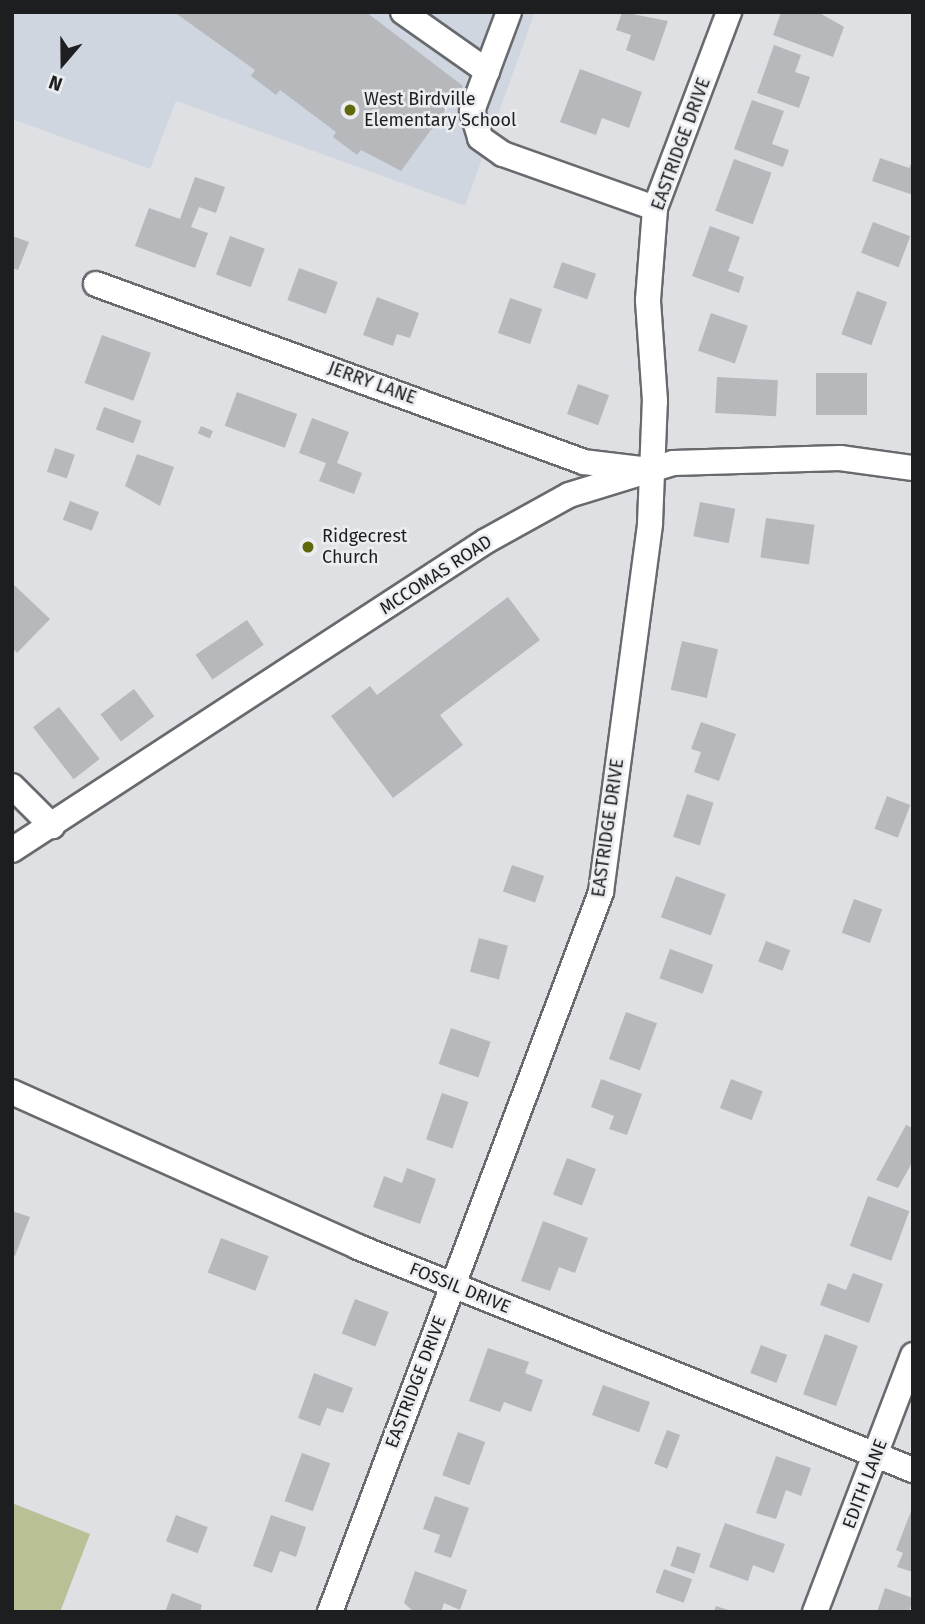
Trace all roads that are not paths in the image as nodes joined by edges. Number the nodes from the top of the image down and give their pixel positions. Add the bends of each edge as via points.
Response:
1 (403, 12) edge
2 (509, 12) edge
3 (729, 12) edge
4 (487, 71) junction
5 (655, 208) junction
6 (96, 284) dead end
7 (913, 468) edge
8 (650, 470) junction
9 (12, 786) edge
10 (52, 826) junction
11 (12, 850) edge
12 (12, 1092) edge
13 (454, 1285) junction
14 (913, 1355) edge
15 (876, 1457) junction
16 (913, 1470) edge
17 (330, 1612) edge
18 (815, 1612) edge

1 - 4 street
2 - 4 street
3 - 5 street, EASTRIDGE DRIVE
4 - 5 street via 472,111 490,148
5 - 8 street, EASTRIDGE DRIVE via 648,300 655,401
6 - 8 street, JERRY LANE via 584,462
7 - 8 street, MCCOMAS ROAD via 840,458 673,463
8 - 10 street, MCCOMAS ROAD via 569,495 486,541
8 - 13 street, EASTRIDGE DRIVE via 650,523 601,892
9 - 10 street
10 - 11 street, MCCOMAS ROAD
12 - 13 street, FOSSIL DRIVE
13 - 15 street, FOSSIL DRIVE
13 - 17 street, EASTRIDGE DRIVE
14 - 15 street, EDITH LANE
15 - 16 street, FOSSIL DRIVE
15 - 18 street, EDITH LANE

